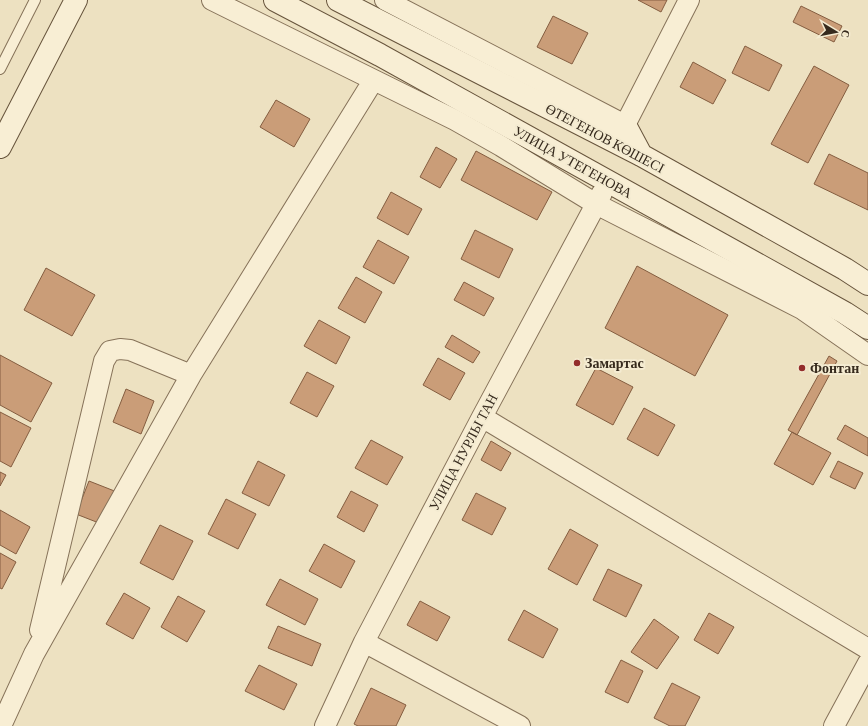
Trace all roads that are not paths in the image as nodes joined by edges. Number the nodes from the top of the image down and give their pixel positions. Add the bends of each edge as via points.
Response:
1 (35, 0) edge
2 (76, 0) edge
3 (212, 0) edge
4 (276, 0) edge
5 (338, 0) edge
6 (688, 0) edge
7 (394, 2) edge
8 (0, 69) edge
9 (373, 81) junction
10 (625, 125) junction
11 (0, 147) edge
12 (641, 155) junction
13 (609, 182) junction
14 (596, 204) junction
15 (868, 284) edge
16 (868, 328) edge
17 (868, 355) edge
18 (191, 375) junction
19 (482, 417) junction
20 (364, 642) junction
21 (868, 649) edge
22 (34, 654) junction
23 (868, 663) edge
24 (1, 726) edge
25 (325, 726) edge
26 (520, 726) edge
27 (834, 726) edge

1 - 8 lane
2 - 11 main road
3 - 9 street
4 - 13 main road, УЛИЦА УТЕГЕНОВА
5 - 12 main road, ӨТЕГЕНОВ КӨШЕСІ
6 - 10 street
7 - 10 street
9 - 14 street via 455,120
9 - 18 street
10 - 12 main road
12 - 15 main road, ӨТЕГЕНОВ КӨШЕСІ
13 - 14 street, УЛИЦА НУРЛЫ ТАН
13 - 16 main road, УЛИЦА УТЕГЕНОВА
14 - 17 street via 802,309
14 - 19 street, УЛИЦА НУРЛЫ ТАН
18 - 22 street
18 - 22 street via 130,350 110,352 104,361
19 - 20 street, УЛИЦА НУРЛЫ ТАН
19 - 21 street
20 - 25 street, УЛИЦА НУРЛЫ ТАН
20 - 26 street
22 - 24 street
23 - 27 street

